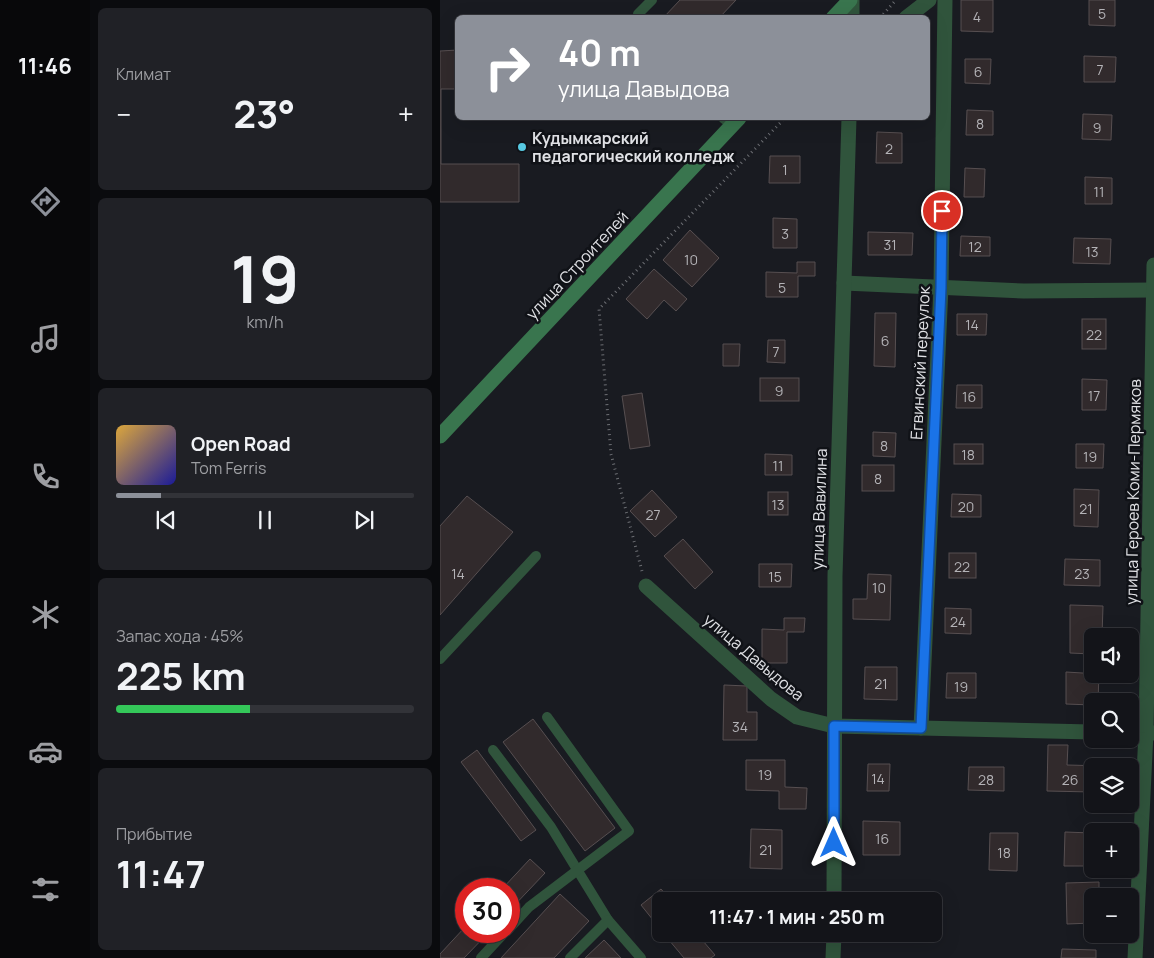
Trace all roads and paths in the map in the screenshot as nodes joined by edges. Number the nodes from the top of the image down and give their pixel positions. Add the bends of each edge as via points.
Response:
1 (652, 0) edge
2 (851, 0) edge
3 (896, 0) edge
4 (929, 0) edge
5 (945, 0) edge
6 (638, 15) edge
7 (836, 15) edge
8 (852, 15) edge
9 (883, 15) edge
10 (910, 15) edge
11 (732, 120) edge
12 (782, 120) edge
13 (849, 120) edge
14 (1154, 265) edge
15 (844, 283) junction
16 (941, 288) junction
17 (1154, 290) edge
18 (440, 436) edge
19 (536, 556) dead end
20 (646, 586) joint
21 (440, 659) edge
22 (547, 717) dead end
23 (834, 726) junction
24 (921, 728) junction
25 (1084, 732) edge
26 (1150, 733) edge
27 (493, 750) dead end
28 (578, 870) junction
29 (834, 892) edge
30 (520, 917) edge
31 (608, 920) junction
32 (834, 942) edge
33 (496, 943) edge
34 (482, 958) edge
35 (570, 958) edge
36 (641, 958) edge
37 (834, 958) edge
38 (1136, 958) edge

1 - 6 lane
2 - 7 main road
2 - 8 street
3 - 9 path
4 - 10 street
5 - 16 street, Егвинский переулок
11 - 18 main road, улица Строителей
12 - 20 path via 600,309 610,454
13 - 15 street, улица Вавилина
14 - 17 street, улица Героев Коми-Пермяков
15 - 16 street
15 - 23 street, улица Вавилина
16 - 17 street
16 - 24 street, Егвинский переулок
17 - 26 street, улица Героев Коми-Пермяков
19 - 21 lane
20 - 23 street, улица Давыдова via 771,699 797,717
22 - 28 lane via 629,831
23 - 24 street, улица Давыдова
23 - 29 street, улица Вавилина
24 - 25 street, улица Давыдова
26 - 38 street, улица Героев Коми-Пермяков
27 - 28 lane via 551,827
28 - 30 lane
28 - 31 lane
31 - 35 lane
31 - 36 lane
32 - 37 street
33 - 34 lane

